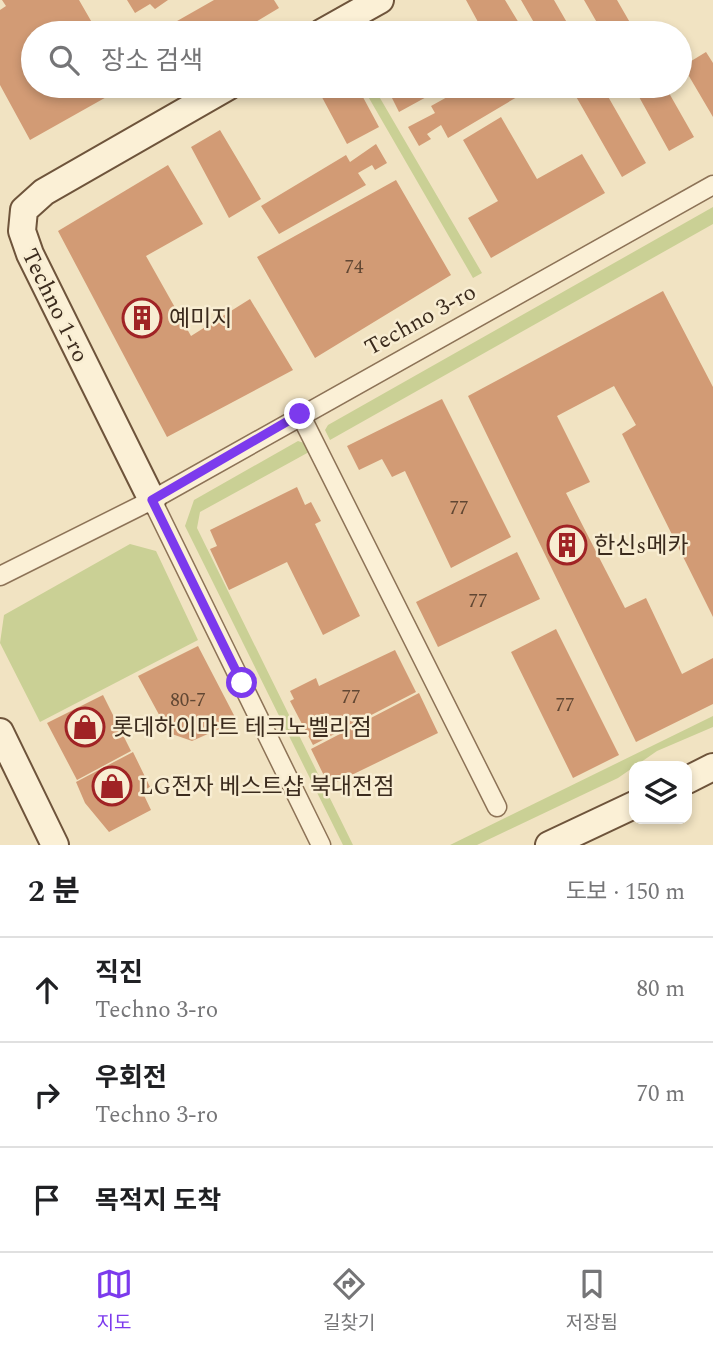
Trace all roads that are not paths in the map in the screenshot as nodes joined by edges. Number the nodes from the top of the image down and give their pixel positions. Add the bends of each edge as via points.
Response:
1 (380, 0) edge
2 (342, 21) edge
3 (208, 98) edge
4 (713, 185) edge
5 (300, 414) junction
6 (152, 500) junction
7 (0, 576) edge
8 (0, 732) edge
9 (713, 767) edge
10 (692, 778) edge
11 (629, 806) edge
12 (497, 807) dead end
13 (55, 845) edge
14 (321, 845) edge
15 (549, 845) edge

1 - 2 main road
3 - 6 main road, Techno 1-ro via 44,192 24,210 22,231 30,254
4 - 5 street, Techno 3-ro
5 - 6 street, Techno 3-ro
5 - 12 street
6 - 7 street, Techno 3-ro
6 - 14 street
8 - 13 main road
9 - 10 main road
11 - 15 main road

